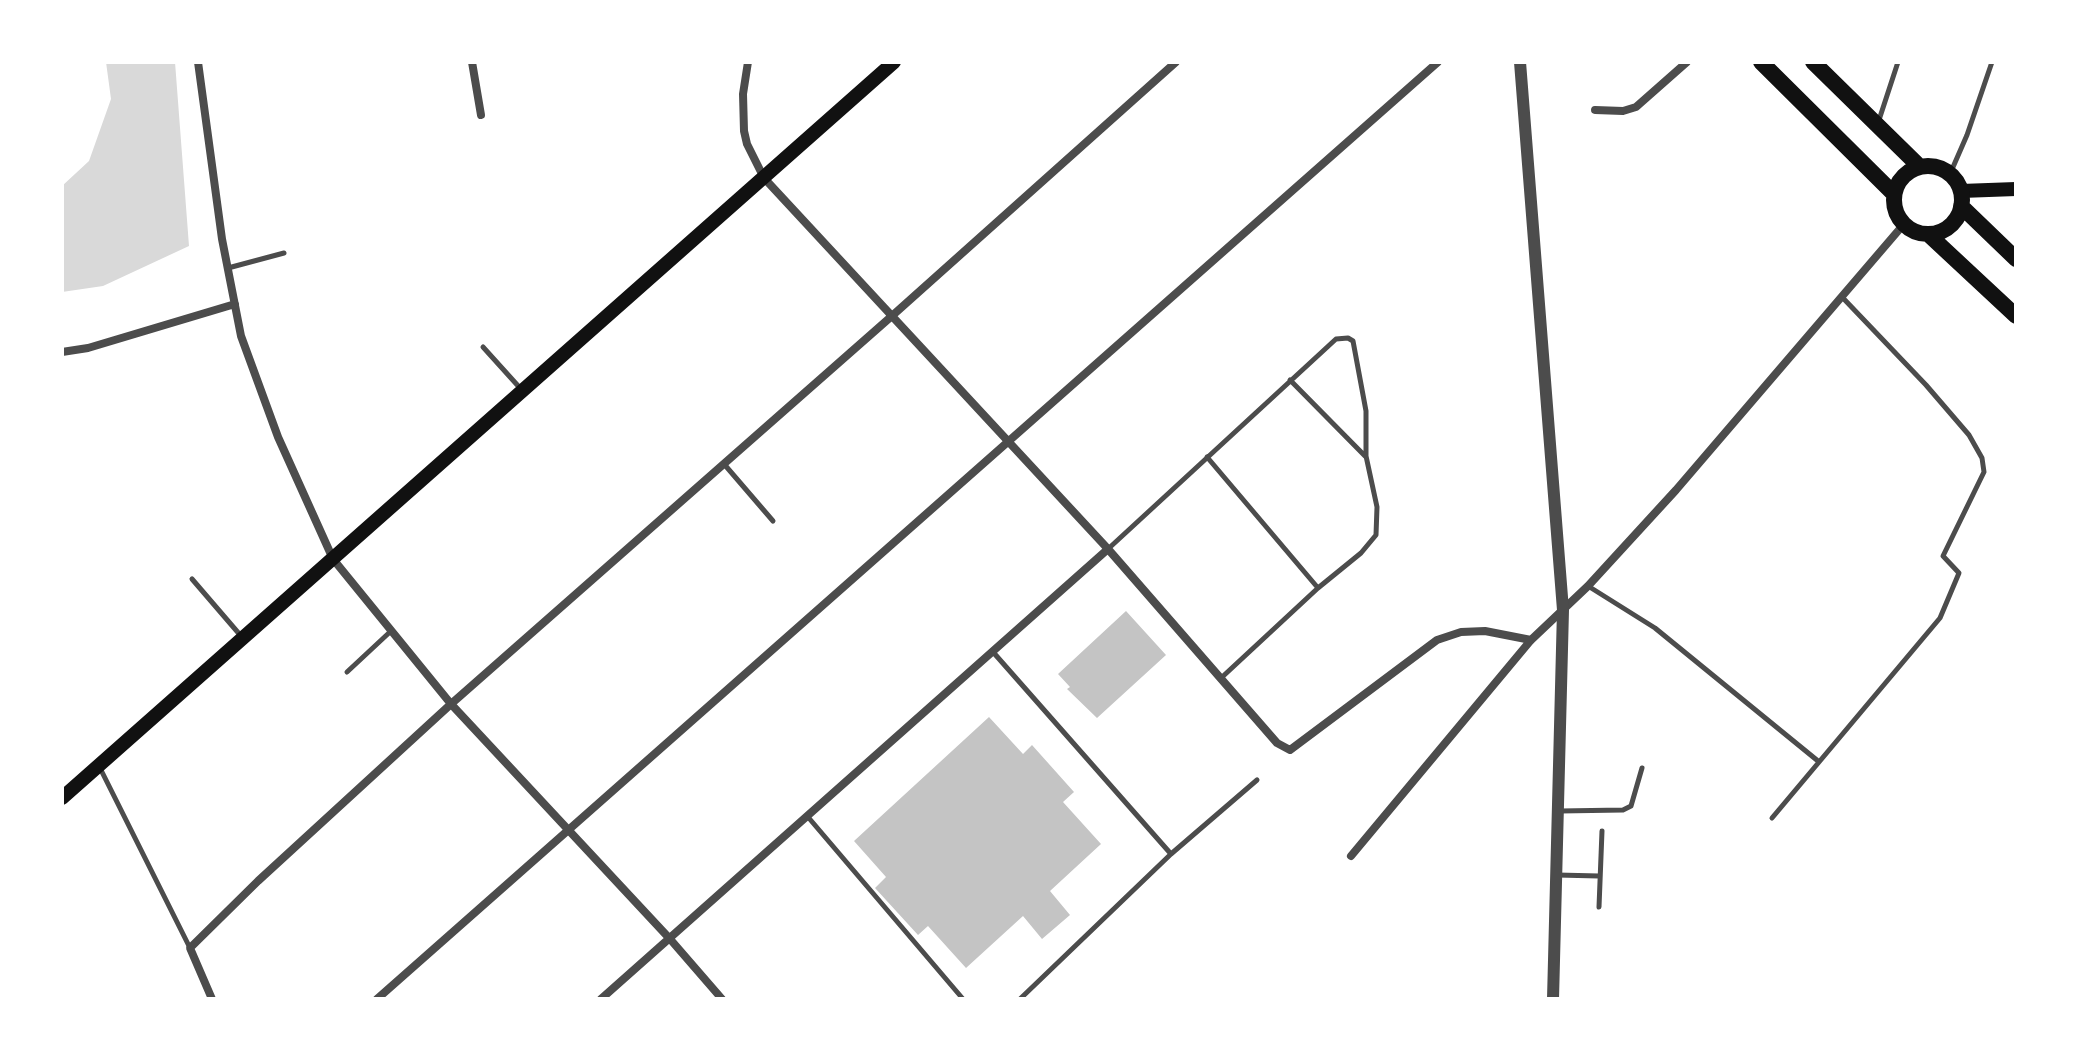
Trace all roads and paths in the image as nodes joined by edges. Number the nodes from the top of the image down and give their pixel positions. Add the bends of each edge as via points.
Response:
1 (198, 62) edge
2 (472, 62) edge
3 (748, 62) edge
4 (894, 62) edge
5 (1176, 62) edge
6 (1438, 62) edge
7 (1520, 62) edge
8 (1687, 62) edge
9 (1761, 62) edge
10 (1813, 62) edge
11 (1898, 62) edge
12 (1992, 62) edge
13 (1595, 110) dead end
14 (481, 115) dead end
15 (1878, 125) junction
16 (1920, 167) junction
17 (1950, 174) junction
18 (764, 178) junction
19 (2016, 189) edge
20 (1894, 194) junction
21 (1961, 198) junction
22 (1904, 224) junction
23 (1928, 234) junction
24 (284, 253) dead end
25 (2016, 259) edge
26 (227, 268) junction
27 (1842, 297) junction
28 (235, 304) junction
29 (893, 315) junction
30 (2016, 316) edge
31 (483, 347) dead end
32 (62, 352) edge
33 (1290, 380) junction
34 (523, 391) junction
35 (1010, 441) junction
36 (1366, 456) junction
37 (1207, 457) junction
38 (724, 464) junction
39 (773, 521) dead end
40 (1108, 549) junction
41 (333, 559) junction
42 (192, 579) dead end
43 (1588, 586) junction
44 (1318, 588) junction
45 (1563, 610) junction
46 (391, 631) junction
47 (242, 637) junction
48 (1531, 640) junction
49 (992, 652) junction
50 (347, 672) dead end
51 (1219, 679) junction
52 (451, 704) junction
53 (1818, 761) junction
54 (99, 765) junction
55 (1642, 768) dead end
56 (1257, 780) dead end
57 (62, 798) edge
58 (1559, 811) junction
59 (807, 816) junction
60 (1772, 818) dead end
61 (568, 829) junction
62 (1602, 831) dead end
63 (1171, 854) junction
64 (1351, 856) dead end
65 (1556, 875) junction
66 (1599, 876) junction
67 (1599, 907) dead end
68 (670, 939) junction
69 (190, 948) junction
70 (212, 999) edge
71 (377, 999) edge
72 (601, 999) edge
73 (722, 999) edge
74 (963, 999) edge
75 (1020, 999) edge
76 (1553, 999) edge

1 - 26 street
2 - 14 street
3 - 18 street via 744,131
4 - 18 main road
5 - 29 street
6 - 35 street
7 - 45 street
8 - 13 street via 1636,107
9 - 20 highway
10 - 15 highway
11 - 15 lane
12 - 17 lane
15 - 16 highway
16 - 17 highway
16 - 20 highway via 1903,176
17 - 21 highway
18 - 29 street
18 - 34 main road
19 - 21 main road
20 - 22 highway
21 - 23 highway via 1953,223
21 - 25 highway
22 - 23 highway
22 - 27 street
23 - 30 highway
24 - 26 lane
26 - 28 street
27 - 43 street
27 - 53 lane via 1969,435 1984,472 1943,556 1959,573 1940,618
28 - 32 street
28 - 41 street via 241,336 278,437
29 - 35 street
29 - 38 street
31 - 34 lane
33 - 36 lane
33 - 36 lane via 1336,339 1353,341 1366,411
33 - 37 lane
34 - 41 main road
35 - 40 street
35 - 61 street
36 - 44 lane via 1377,507 1376,535
37 - 40 lane
37 - 44 lane
38 - 39 lane
38 - 52 street
40 - 49 street
40 - 51 street
41 - 46 street
41 - 47 main road
42 - 47 lane
43 - 45 street
43 - 53 lane via 1655,628
44 - 51 lane
45 - 48 street
45 - 58 street
46 - 50 lane
46 - 52 street
47 - 54 main road
48 - 51 street via 1485,631 1437,640 1290,750 1277,743
48 - 64 street
49 - 59 street
49 - 63 lane
52 - 61 street
52 - 69 street
53 - 60 lane
54 - 57 main road
54 - 69 lane
55 - 58 lane via 1631,806
56 - 63 lane
58 - 65 street
59 - 68 street
59 - 74 lane
61 - 68 street
61 - 71 street
62 - 66 lane
63 - 75 lane
65 - 66 lane
65 - 76 street
66 - 67 lane
68 - 72 street
68 - 73 street
69 - 70 street

